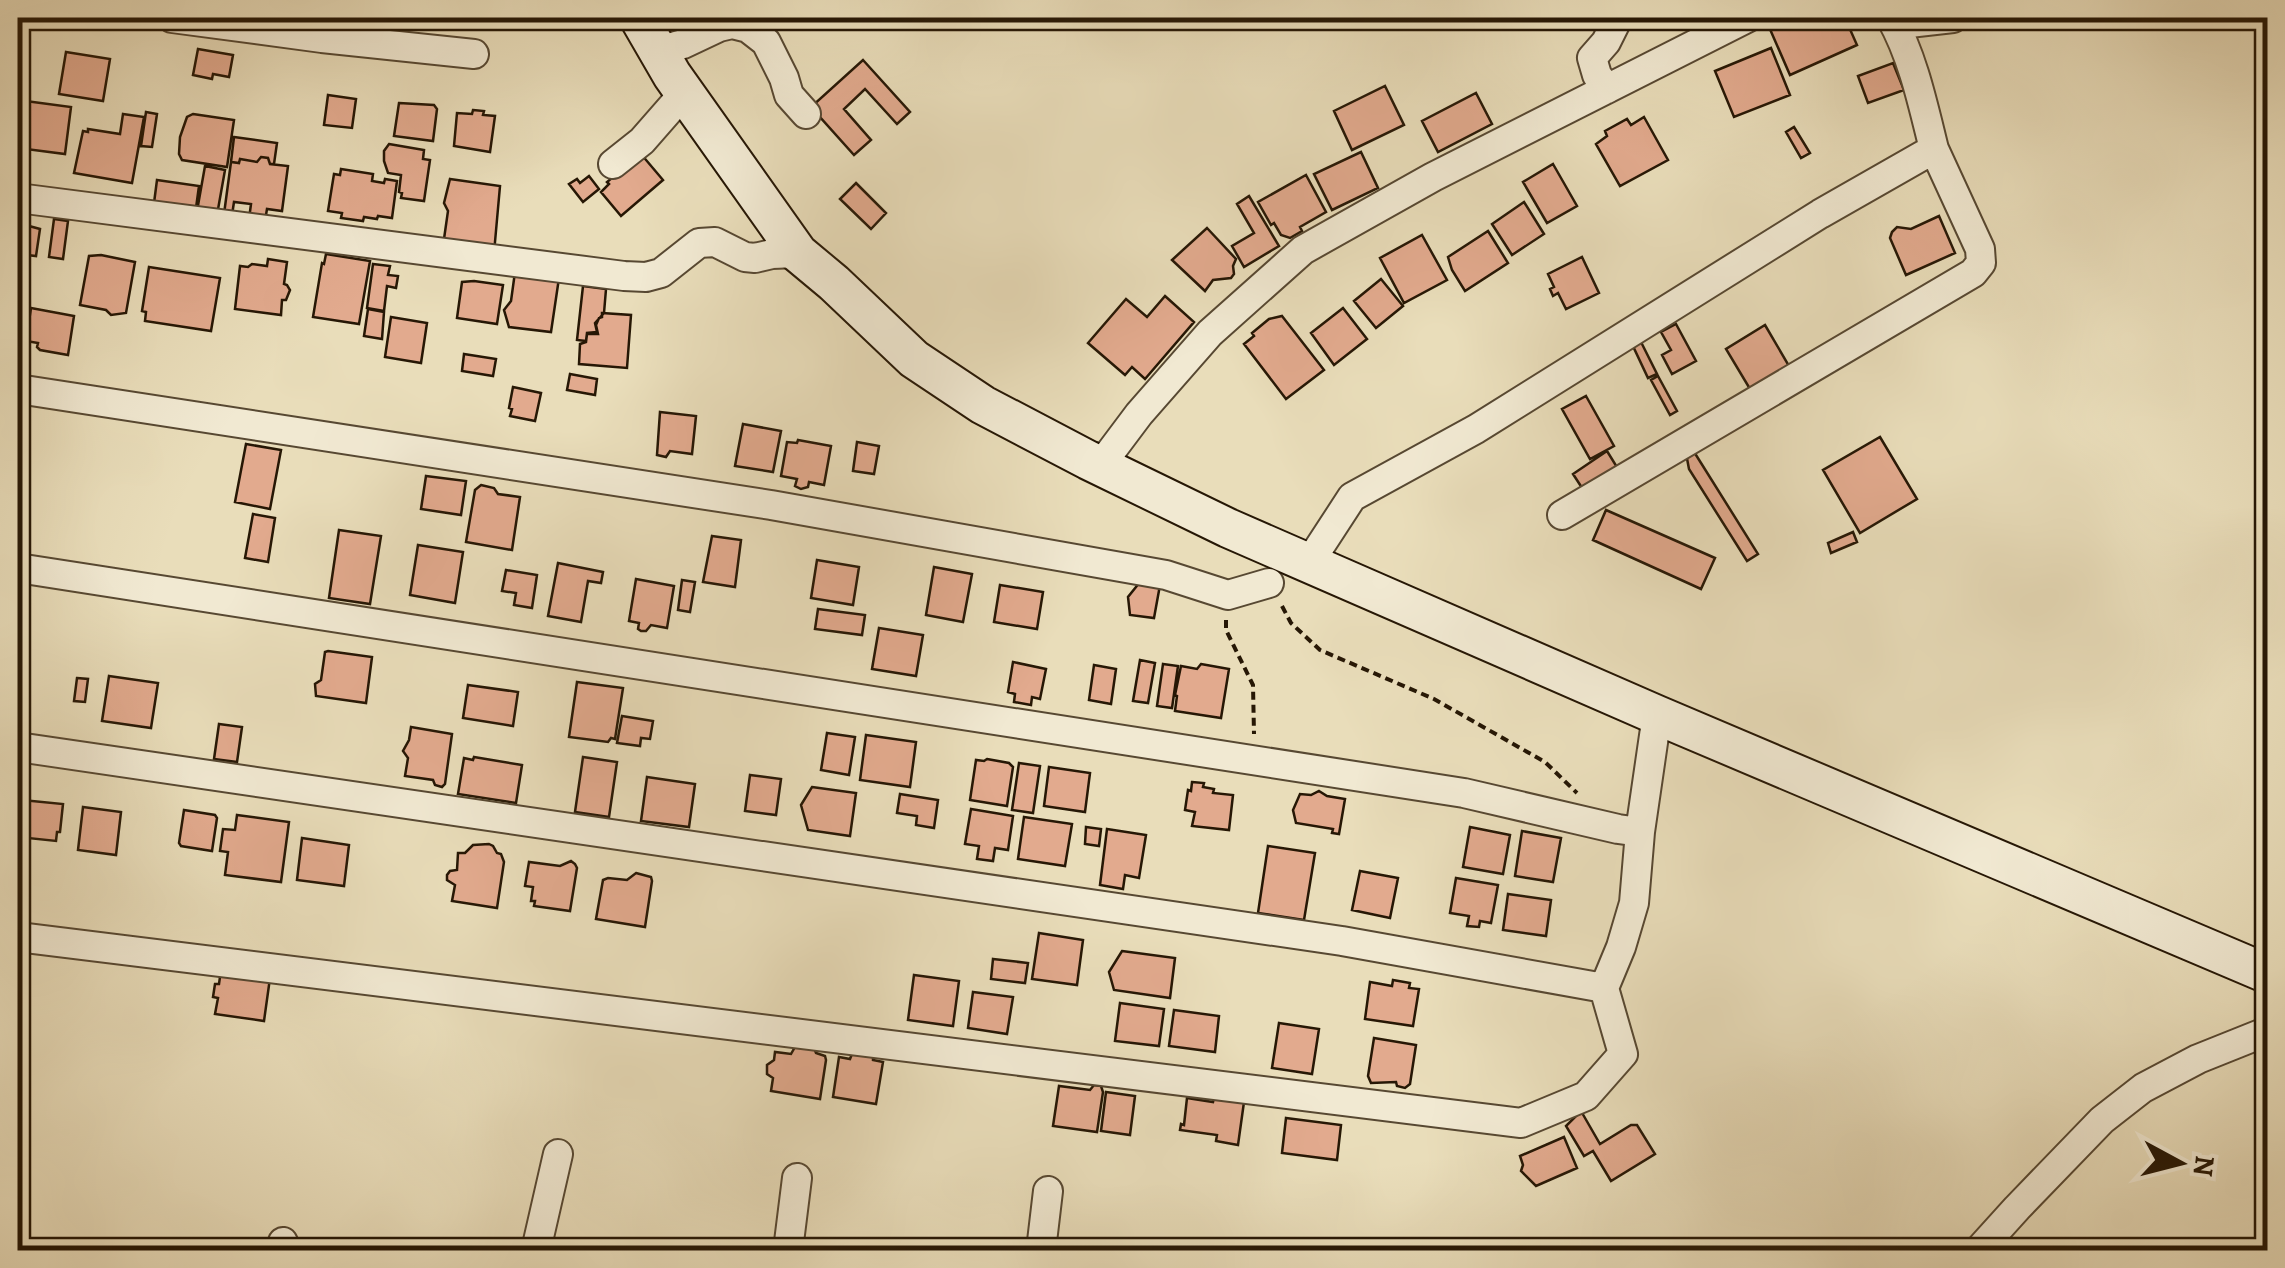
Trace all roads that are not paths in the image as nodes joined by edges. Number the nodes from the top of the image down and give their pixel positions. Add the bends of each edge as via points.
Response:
1 (172, 18) edge
2 (639, 18) edge
3 (1618, 18) edge
4 (1748, 18) edge
5 (1953, 18) edge
6 (1893, 20) edge
7 (658, 51) junction
8 (474, 54) dead end
9 (1607, 89) junction
10 (684, 93) junction
11 (806, 114) dead end
12 (1934, 149) junction
13 (614, 164) dead end
14 (18, 198) edge
15 (798, 253) junction
16 (18, 388) edge
17 (1100, 466) junction
18 (1562, 515) dead end
19 (1308, 563) junction
20 (18, 568) edge
21 (1269, 583) road end
22 (1657, 715) junction
23 (18, 747) edge
24 (1626, 830) junction
25 (18, 937) edge
26 (2268, 974) edge
27 (1604, 988) junction
28 (2268, 1031) edge
29 (558, 1154) dead end
30 (797, 1178) dead end
31 (1048, 1190) dead end
32 (536, 1250) edge
33 (788, 1250) edge
34 (1041, 1250) edge
35 (1979, 1250) edge

1 - 8 street
2 - 7 main road
3 - 9 street via 1592,58
4 - 9 street
5 - 6 street
6 - 12 street
7 - 10 main road
7 - 11 street via 732,24 748,28 766,42 789,95
9 - 17 street via 1303,250 1210,333
10 - 13 street
10 - 15 main road
12 - 18 street via 1980,248 1973,273
12 - 19 street via 1476,429 1352,497
14 - 15 street via 624,276 661,273 699,244 716,242 745,257
15 - 17 main road via 914,359 983,406
16 - 21 street via 771,505 1166,575 1228,595
17 - 19 main road
19 - 22 main road
20 - 24 street via 1464,793
22 - 24 street
22 - 26 main road
23 - 27 street via 1342,941
24 - 27 street via 1634,903
25 - 27 street via 1522,1123 1586,1096 1623,1054
28 - 35 street via 2142,1088 2102,1120
29 - 32 street
30 - 33 street
31 - 34 street

